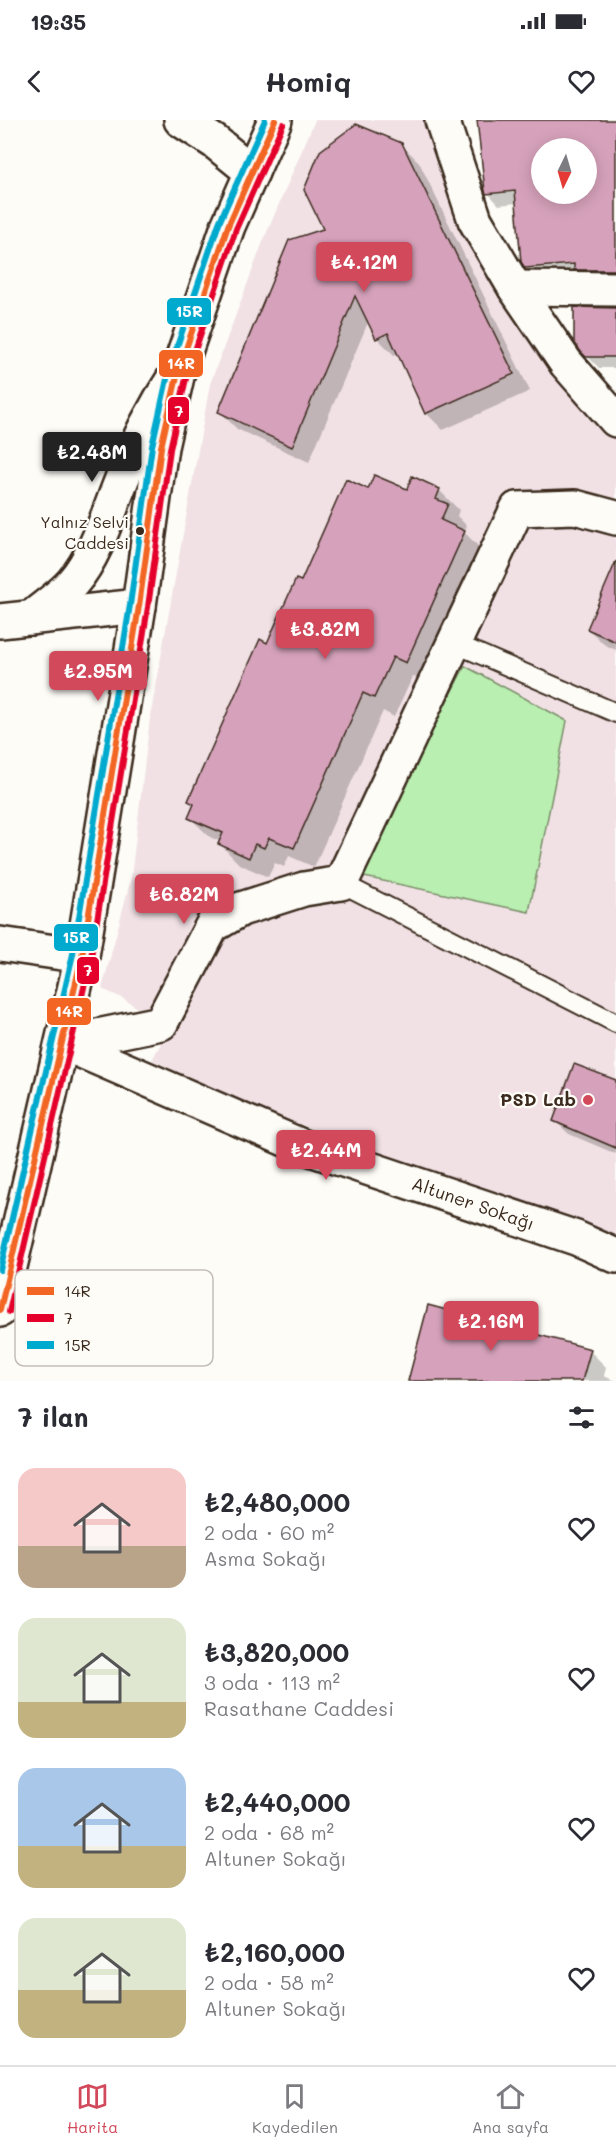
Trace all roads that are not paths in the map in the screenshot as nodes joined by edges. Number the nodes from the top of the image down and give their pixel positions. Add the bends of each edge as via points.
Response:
1 (181, 120) edge
2 (275, 120) edge
3 (442, 120) edge
4 (252, 172) junction
5 (515, 288) junction
6 (616, 289) edge
7 (178, 372) junction
8 (616, 420) edge
9 (616, 519) edge
10 (139, 606) junction
11 (16, 619) edge
12 (454, 643) junction
13 (616, 713) edge
14 (341, 883) junction
15 (0, 944) edge
16 (82, 956) junction
17 (616, 1023) edge
18 (63, 1043) junction
19 (6, 1255) edge
20 (616, 1256) edge
21 (0, 1310) edge

1 - 4 street
2 - 4 street
3 - 5 street via 475,220
4 - 7 street via 228,226
5 - 6 street
5 - 8 street via 566,363
7 - 10 street via 161,447
7 - 11 street via 149,418 83,569 61,594
9 - 12 street via 575,507 517,509
10 - 11 street
10 - 16 street
12 - 13 lane
12 - 14 street
14 - 17 lane
14 - 18 street via 304,889 241,909 212,926 161,1023
15 - 16 street
16 - 18 street
18 - 19 street
18 - 20 street, Altuner Sokağı via 299,1145
19 - 21 street

